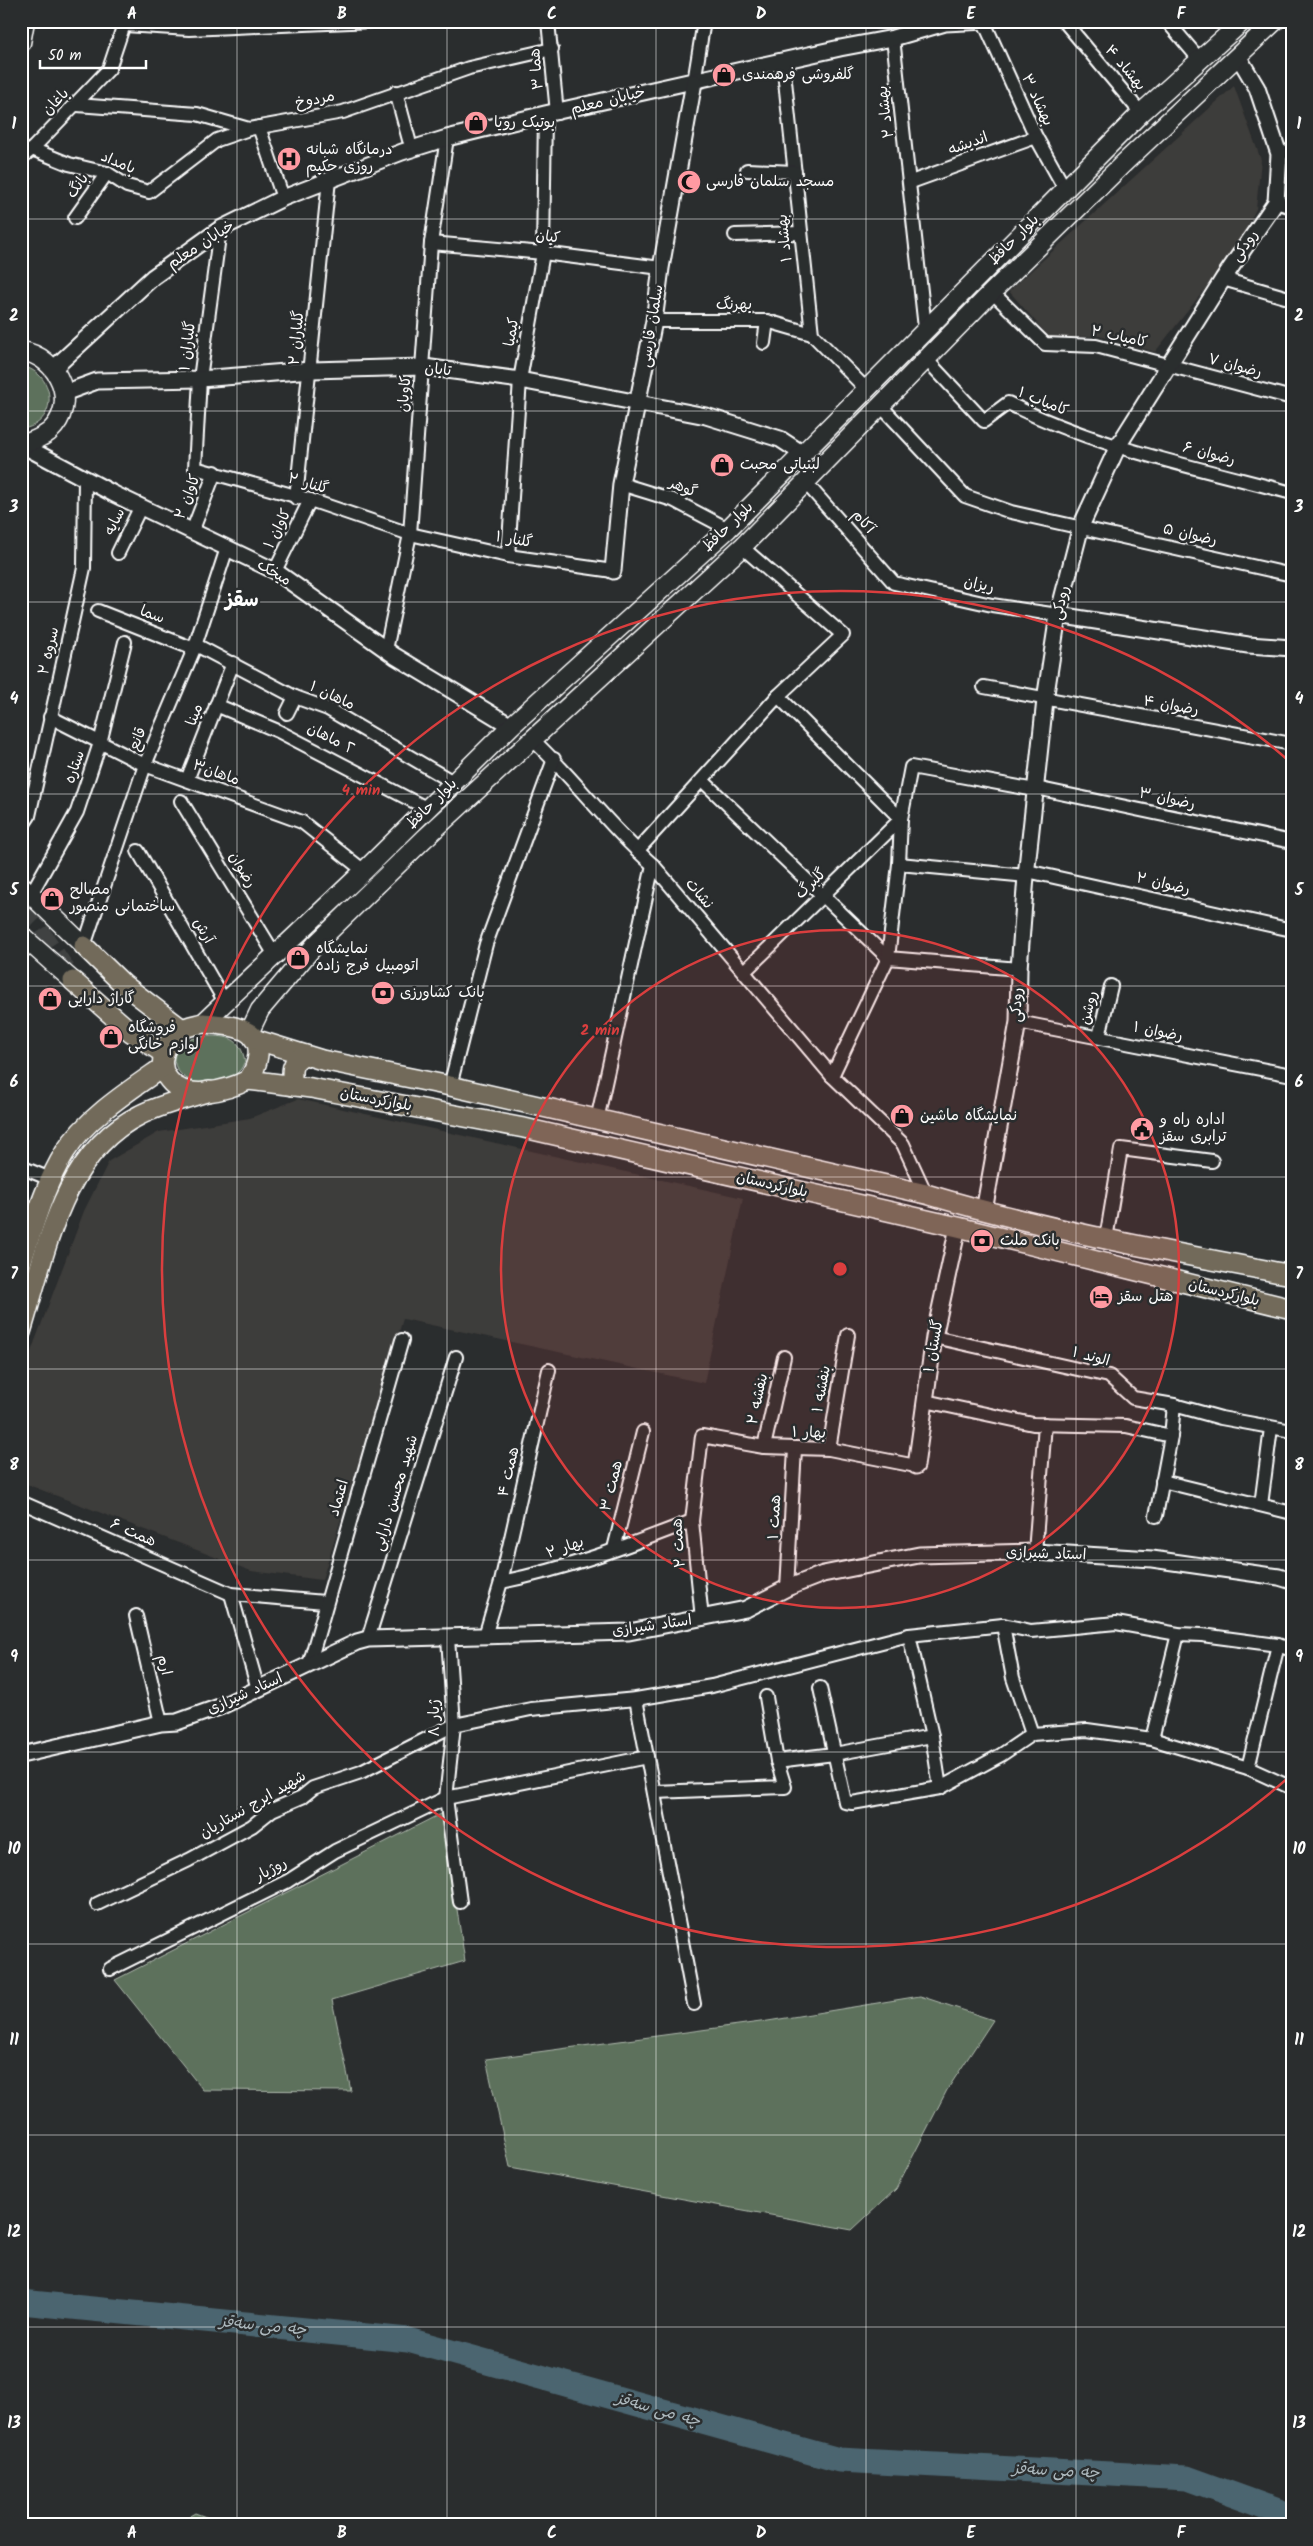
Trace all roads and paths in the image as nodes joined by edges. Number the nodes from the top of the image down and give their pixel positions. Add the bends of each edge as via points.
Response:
1 (373, 21) edge
2 (548, 21) edge
3 (704, 21) edge
4 (1064, 21) edge
5 (1167, 21) edge
6 (1244, 21) edge
7 (1275, 21) edge
8 (945, 22) edge
9 (985, 22) edge
10 (125, 23) edge
11 (893, 38) junction
12 (1225, 39) junction
13 (552, 50) junction
14 (1238, 56) junction
15 (1200, 60) junction
16 (783, 62) junction
17 (694, 82) junction
18 (396, 92) junction
19 (77, 105) junction
20 (1141, 113) junction
21 (551, 114) junction
22 (254, 128) junction
23 (1036, 137) junction
24 (447, 138) junction
25 (409, 140) dead end
26 (32, 149) junction
27 (1285, 152) edge
28 (21, 158) edge
29 (747, 170) dead end
30 (795, 172) junction
31 (107, 174) junction
32 (329, 180) junction
33 (910, 182) junction
34 (1066, 189) junction
35 (283, 198) junction
36 (1276, 202) junction
37 (1292, 207) edge
38 (75, 218) dead end
39 (220, 229) junction
40 (801, 233) junction
41 (735, 235) dead end
42 (431, 243) junction
43 (543, 253) junction
44 (661, 268) junction
45 (1223, 279) junction
46 (992, 292) junction
47 (1292, 299) edge
48 (767, 321) junction
49 (654, 322) junction
50 (925, 328) junction
51 (812, 334) junction
52 (764, 343) dead end
53 (21, 351) edge
54 (926, 359) junction
55 (1170, 366) junction
56 (424, 367) junction
57 (54, 368) junction
58 (311, 370) junction
59 (200, 379) junction
60 (520, 380) junction
61 (866, 389) junction
62 (64, 393) junction
63 (1292, 398) edge
64 (638, 403) junction
65 (881, 406) junction
66 (21, 445) edge
67 (1118, 446) junction
68 (803, 454) junction
69 (195, 468) joint
70 (215, 472) junction
71 (85, 478) junction
72 (806, 483) junction
73 (621, 484) junction
74 (1292, 493) edge
75 (296, 498) junction
76 (310, 500) junction
77 (141, 506) junction
78 (1081, 526) junction
79 (728, 529) junction
80 (192, 532) junction
81 (410, 534) junction
82 (742, 547) junction
83 (227, 548) junction
84 (118, 553) dead end
85 (508, 556) junction
86 (275, 571) junction
87 (613, 571) joint
88 (1292, 575) edge
89 (894, 583) joint
90 (98, 611) dead end
91 (1058, 615) junction
92 (126, 642) dead end
93 (195, 647) junction
94 (1292, 648) edge
95 (386, 650) junction
96 (233, 663) junction
97 (984, 687) dead end
98 (778, 696) junction
99 (295, 697) junction
100 (1045, 700) junction
101 (216, 705) junction
102 (287, 713) dead end
103 (50, 717) junction
104 (511, 726) junction
105 (533, 740) junction
106 (100, 743) junction
107 (1292, 744) edge
108 (554, 759) junction
109 (145, 765) junction
110 (187, 780) junction
111 (702, 780) junction
112 (453, 782) junction
113 (21, 786) edge
114 (1035, 789) junction
115 (34, 793) junction
116 (181, 801) dead end
117 (428, 809) junction
118 (900, 819) junction
119 (21, 828) edge
120 (1292, 842) edge
121 (637, 850) junction
122 (138, 851) dead end
123 (899, 864) junction
124 (653, 865) junction
125 (364, 871) junction
126 (1026, 873) junction
127 (26, 889) edge
128 (822, 896) junction
129 (1292, 930) edge
130 (21, 936) edge
131 (84, 946) junction
132 (275, 955) junction
133 (888, 958) junction
134 (1019, 969) junction
135 (744, 972) junction
136 (73, 981) joint
137 (1111, 986) dead end
138 (224, 1002) junction
139 (1018, 1022) junction
140 (203, 1023) junction
141 (182, 1029) junction
142 (251, 1036) junction
143 (1099, 1038) junction
144 (304, 1055) junction
145 (163, 1060) junction
146 (1292, 1075) edge
147 (832, 1076) junction
148 (248, 1080) junction
149 (293, 1086) junction
150 (450, 1086) junction
151 (208, 1091) junction
152 (597, 1120) junction
153 (1212, 1161) dead end
154 (21, 1167) edge
155 (50, 1179) junction
156 (926, 1194) junction
157 (984, 1212) junction
158 (958, 1227) junction
159 (1106, 1239) junction
160 (21, 1263) edge
161 (1292, 1275) edge
162 (1292, 1309) edge
163 (21, 1332) edge
164 (848, 1335) dead end
165 (934, 1337) junction
166 (402, 1340) dead end
167 (456, 1357) dead end
168 (784, 1358) dead end
169 (549, 1370) dead end
170 (925, 1401) junction
171 (1174, 1405) junction
172 (1045, 1424) junction
173 (1271, 1428) junction
174 (1292, 1431) edge
175 (643, 1432) dead end
176 (702, 1436) joint
177 (1170, 1436) junction
178 (764, 1447) junction
179 (795, 1449) junction
180 (829, 1449) junction
181 (916, 1466) joint
182 (1162, 1482) junction
183 (21, 1502) edge
184 (1260, 1505) junction
185 (1292, 1513) edge
186 (1156, 1516) dead end
187 (692, 1522) junction
188 (614, 1549) junction
189 (1035, 1552) junction
190 (1292, 1581) edge
191 (501, 1582) junction
192 (787, 1588) junction
193 (231, 1594) junction
194 (325, 1602) junction
195 (136, 1616) dead end
196 (702, 1619) junction
197 (1003, 1625) junction
198 (1178, 1634) junction
199 (909, 1635) junction
200 (485, 1636) junction
201 (448, 1638) junction
202 (368, 1639) junction
203 (1278, 1645) junction
204 (1292, 1650) edge
205 (309, 1665) junction
206 (820, 1688) dead end
207 (258, 1689) junction
208 (766, 1697) dead end
209 (636, 1699) junction
210 (161, 1722) junction
211 (454, 1725) junction
212 (1032, 1734) junction
213 (932, 1736) junction
214 (1152, 1740) junction
215 (834, 1754) junction
216 (21, 1755) edge
217 (647, 1757) junction
218 (777, 1761) junction
219 (1248, 1768) junction
220 (940, 1788) junction
221 (1292, 1788) edge
222 (655, 1792) junction
223 (446, 1798) junction
224 (460, 1902) dead end
225 (97, 1904) dead end
226 (110, 1969) dead end
227 (694, 2004) dead end

1 - 10 street via 189,29
2 - 13 street, هما ۳
3 - 17 street
4 - 20 street, بهشاد ۴
5 - 15 street
6 - 12 main road, بلوار حافظ
7 - 14 main road, بلوار حافظ
8 - 9 street, خیابان معلم
8 - 11 street, خیابان معلم
9 - 23 street, بهشاد ۳
10 - 19 street, باغان via 109,69
11 - 16 street, خیابان معلم
11 - 33 street, بهشاد ۲
12 - 14 main road
12 - 15 main road, بلوار حافظ
13 - 18 street, مردوخ via 469,68
13 - 21 street, هما ۳
14 - 27 street via 1257,88
14 - 46 main road, بلوار حافظ
15 - 20 main road, بلوار حافظ
16 - 17 street, خیابان معلم
16 - 30 street, بهشاد ۱
17 - 21 street, خیابان معلم
17 - 44 street, سلمان فارسی
18 - 22 street, مردوخ via 343,112
18 - 25 street
19 - 22 street, مردوخ via 197,114
19 - 26 street, باغان
20 - 34 main road, بلوار حافظ
21 - 24 street, خیابان معلم
21 - 43 street, کیمیا
22 - 31 street, بامداد via 217,140 149,192 127,186
22 - 35 street
23 - 33 street, اندیشه
23 - 34 street, بهشاد ۳
24 - 32 street, خیابان معلم
24 - 42 street, کاویان
26 - 28 street
26 - 31 street, بامداد via 69,164
27 - 36 street
29 - 30 street
30 - 40 street, بهشاد ۱
31 - 38 street, بانگ
32 - 35 street, خیابان معلم
32 - 58 street, گلباران ۲
33 - 50 street, بهشاد ۲
34 - 50 main road, بلوار حافظ
35 - 39 street, خیابان معلم
36 - 37 street
36 - 45 street, رودکی
39 - 57 street, خیابان معلم via 153,277
39 - 59 street, گلباران ۱
40 - 41 street
40 - 51 street, بهشاد ۱
42 - 43 street, کیان
42 - 56 street, کاویان
43 - 44 street, کیان
43 - 60 street, کیمیا
44 - 49 street, سلمان فارسی
45 - 47 street
45 - 55 street, رودکی
46 - 54 main road, بلوار حافظ
46 - 55 street, کامیاب ۲ via 1044,344 1096,346
48 - 49 street, بهرنگ
48 - 51 street, بهرنگ
48 - 52 street
49 - 64 street, سلمان فارسی
50 - 61 main road, بلوار حافظ
51 - 61 street
53 - 57 main road via 44,358
54 - 65 main road, بلوار حافظ
54 - 67 street, کامیاب ۱ via 984,421 1008,403 1047,422
55 - 63 street, رضوان ۷
55 - 67 street, رودکی
56 - 58 street, تابان
56 - 60 street, تابان
56 - 81 street, کاویان
57 - 62 main road
58 - 59 street, تابان
58 - 75 street, گلباران ۲
59 - 62 street, تابان via 97,381
59 - 69 street, گلباران ۱
60 - 64 street, تابان
60 - 85 street, کیمیا
61 - 68 main road, بلوار حافظ
62 - 66 main road via 61,414 50,431
64 - 68 street, تابان via 706,416 780,439
64 - 73 street, سلمان فارسی
65 - 72 main road, بلوار حافظ
65 - 78 street, رضوان ۵ via 965,496 1011,512
66 - 71 street, میخک
67 - 74 street, رضوان ۶
67 - 78 street, رودکی
68 - 79 main road, بلوار حافظ
69 - 70 street, گلنار ۲
70 - 75 street, گلنار ۲
70 - 80 street, کاوان ۲
71 - 77 street, میخک
71 - 103 street, سروه ۲ via 84,568
72 - 82 main road, بلوار حافظ
72 - 89 street, آکام
73 - 79 street, گوهر via 673,500
73 - 87 street, سلمان فارسی
75 - 76 street, گلنار ۲
76 - 81 street, گلنار ۲
76 - 86 street, کاوان ۱
77 - 80 street, میخک
77 - 84 street, سایه
78 - 88 street, رضوان ۵
78 - 91 street, رودکی
79 - 104 main road, بلوار حافظ
80 - 83 street, میخک
81 - 85 street, گلنار ۱
81 - 95 street, کاویان
82 - 98 street via 843,635
82 - 105 main road, بلوار حافظ
83 - 86 street, میخک
83 - 93 street, قانع
85 - 87 street, گلنار ۱
86 - 95 street, میخک
89 - 91 street, ریزان via 992,605
90 - 93 street, سما
91 - 94 street via 1248,645
91 - 100 street, رودکی
92 - 106 street, ستاره
93 - 96 street, ماهان ۱
93 - 109 street, قانع
95 - 104 street, میخک
96 - 99 street, ماهان ۱
96 - 101 street, مینا
97 - 100 street, رضوان ۴
98 - 111 street
98 - 118 street
99 - 102 street
99 - 112 street, ماهان ۱ via 328,709
100 - 107 street, رضوان ۴
100 - 114 street, رودکی
101 - 110 street, مینا
101 - 117 street, ٢ ماهان via 286,734
103 - 106 street, ماهان۳
103 - 115 street, سروه ۲
104 - 112 main road, بلوار حافظ
105 - 108 street, نشات
105 - 142 main road, بلوار حافظ via 424,839 315,945 260,1010
106 - 109 street, ماهان۳
106 - 127 street, ستاره via 76,812
108 - 121 street, نشات
108 - 150 street via 486,944
109 - 110 street, ماهان۳
109 - 131 street, قانع
110 - 125 street, ماهان۳ via 302,822
111 - 121 street
111 - 128 street
112 - 117 main road, بلوار حافظ
113 - 115 street
114 - 118 street, رضوان ۳ via 911,767
114 - 120 street, رضوان ۳
114 - 126 street, رودکی
115 - 119 street, سروه ۲ via 29,816
116 - 132 street, رضوان
117 - 125 main road, بلوار حافظ
118 - 123 street
118 - 128 street, گلبرگ
121 - 124 street, نشات
122 - 138 street, آرش
123 - 126 street, رضوان ۲
123 - 133 street
124 - 135 street, نشات
124 - 152 street
125 - 132 main road, بلوار حافظ
126 - 129 street, رضوان ۲
126 - 134 street, رودکی
127 - 131 main road
128 - 133 street
128 - 135 street, گلبرگ
130 - 136 main road
131 - 141 main road via 123,984
132 - 138 main road, بلوار حافظ
133 - 134 street
133 - 147 street
134 - 139 street, رودکی
135 - 147 street, نشات
136 - 145 main road
137 - 143 street, روشن
138 - 140 main road, بلوار حافظ
139 - 143 street, رضوان ۱
139 - 157 street, رودکی
140 - 141 main road
140 - 142 main road via 218,1024
141 - 145 main road via 171,1040
142 - 144 main road, بلوارکردستان
142 - 148 main road via 258,1052 258,1063
143 - 146 street, رضوان ۱
144 - 149 main road via 296,1058 293,1064
144 - 150 main road, بلوارکردستان
145 - 151 main road via 169,1080 179,1088
145 - 155 main road via 95,1118 66,1150
147 - 156 street, نشات via 902,1144
148 - 149 main road, بلوارکردستان
148 - 151 main road via 237,1086
149 - 158 main road, بلوارکردستان via 524,1128
150 - 152 main road, بلوارکردستان
151 - 163 main road via 140,1114 102,1140 77,1176 61,1207
152 - 156 main road, بلوارکردستان
153 - 159 street via 1121,1149
154 - 155 street
155 - 160 main road
156 - 157 main road, بلوارکردستان
157 - 159 main road, بلوارکردستان
158 - 162 main road, بلوارکردستان
158 - 165 street, گلستان ۱
159 - 161 main road, بلوارکردستان
164 - 180 street, بنفشه ۱
165 - 170 street, گلستان ۱
165 - 171 street, الوند ۱ via 1109,1376 1133,1398
166 - 194 street, اعتماد
167 - 202 street, شهید محسن دارابی
168 - 178 street, بنفشه ۲
169 - 191 street, همت ۴
170 - 172 street
170 - 181 street, گلستان ۱
171 - 173 street, الوند ۱
171 - 177 street
172 - 177 street via 1126,1426
172 - 189 street
173 - 174 street, الوند ۱
173 - 184 street
175 - 188 street, همت ۳
176 - 178 street, بهار ۱
176 - 187 street, همت ۲
177 - 182 street
178 - 179 street, بهار ۱
179 - 180 street, بهار ۱
179 - 192 street, همت ۱
180 - 181 street, بهار ۱
182 - 184 street
182 - 186 street
183 - 193 street, همت ۶
184 - 185 street
187 - 188 street, بهار ۲
187 - 196 street, همت ۲
188 - 191 street, بهار ۲ via 543,1574
189 - 190 street, استاد شیرازی via 1152,1560 1279,1576
189 - 192 street, استاد شیرازی via 920,1555 823,1574
191 - 200 street
192 - 196 street, استاد شیرازی via 746,1609
193 - 194 street, همت ۶
193 - 207 street
194 - 205 street, اعتماد
195 - 210 street, ارم
196 - 200 street, استاد شیرازی via 629,1632
197 - 198 street, شهید ایرج نستاریان via 1031,1631 1116,1623
197 - 199 street, شهید ایرج نستاریان
197 - 212 street via 1013,1678
198 - 203 street, شهید ایرج نستاریان
198 - 214 street
199 - 209 street, شهید ایرج نستاریان via 712,1686
199 - 213 street
200 - 201 street, استاد شیرازی
201 - 202 street, استاد شیرازی
201 - 211 street, ژیار ۸
202 - 205 street, استاد شیرازی
203 - 204 street, شهید ایرج نستاریان
203 - 219 street
205 - 207 street, استاد شیرازی
206 - 215 street
207 - 210 street, استاد شیرازی via 176,1722
208 - 218 street
209 - 211 street, شهید ایرج نستاریان via 531,1710
209 - 217 street
210 - 216 street, استاد شیرازی
211 - 223 street, ژیار ۸
211 - 225 street, شهید ایرج نستاریان via 361,1772 313,1788 189,1860
212 - 214 street via 1087,1730
212 - 220 street
213 - 215 street
213 - 220 street
214 - 219 street
215 - 218 street
215 - 220 street via 845,1802 852,1804
217 - 222 street
217 - 223 street, روژیار
218 - 222 street via 785,1786
219 - 221 street
222 - 227 street
223 - 224 street, ژیار ۸
223 - 226 street, روژیار via 335,1851 288,1881

